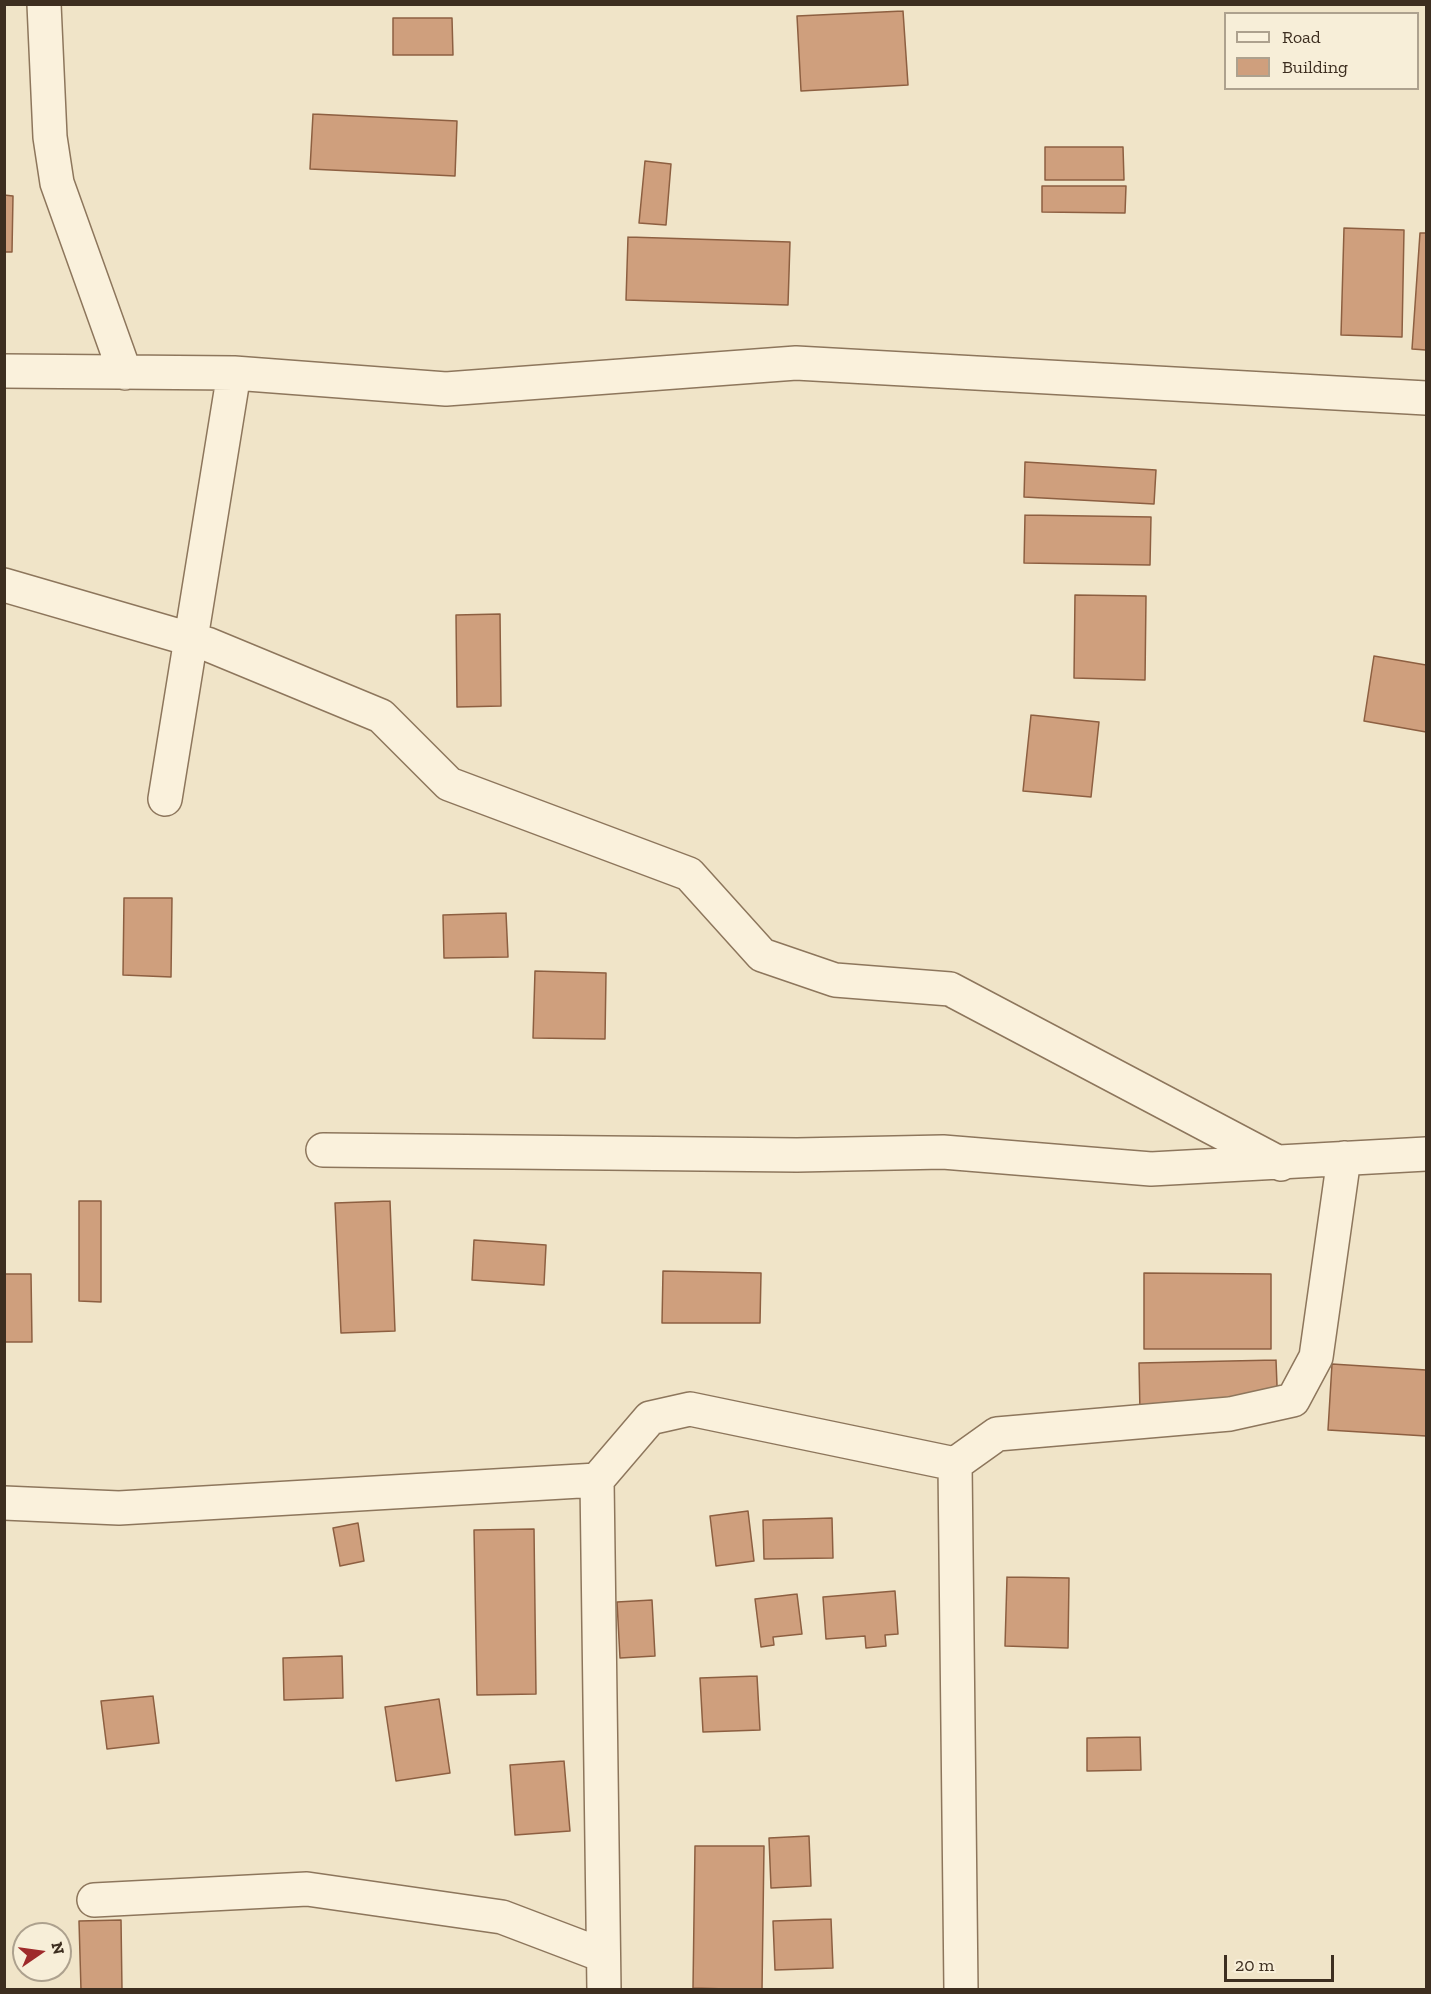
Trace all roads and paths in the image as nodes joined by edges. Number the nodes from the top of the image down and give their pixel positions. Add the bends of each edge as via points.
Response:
1 (44, 4) edge
2 (4, 371) edge
3 (125, 373) junction
4 (234, 374) junction
5 (1426, 398) edge
6 (4, 585) edge
7 (189, 639) junction
8 (165, 799) dead end
9 (323, 1150) dead end
10 (1426, 1154) edge
11 (1344, 1158) junction
12 (1281, 1164) junction
13 (955, 1464) junction
14 (597, 1480) junction
15 (4, 1503) edge
16 (94, 1900) dead end
17 (602, 1954) junction
18 (604, 1989) edge
19 (962, 1989) edge

1 - 3 street via 50,137 57,183
2 - 3 street
3 - 4 street
4 - 5 street via 446,389 796,363
4 - 7 street
6 - 7 street
7 - 8 street
7 - 12 street via 381,716 449,784 689,874 762,955 835,980 950,989
9 - 12 street via 797,1155 943,1152 1151,1169
10 - 11 street
11 - 12 street
11 - 13 street via 1316,1358 1293,1400 1230,1414 997,1434
13 - 14 street via 690,1409 650,1418
13 - 19 street
14 - 15 street via 173,1506
14 - 17 street
16 - 17 street via 307,1889 502,1917
17 - 18 street

